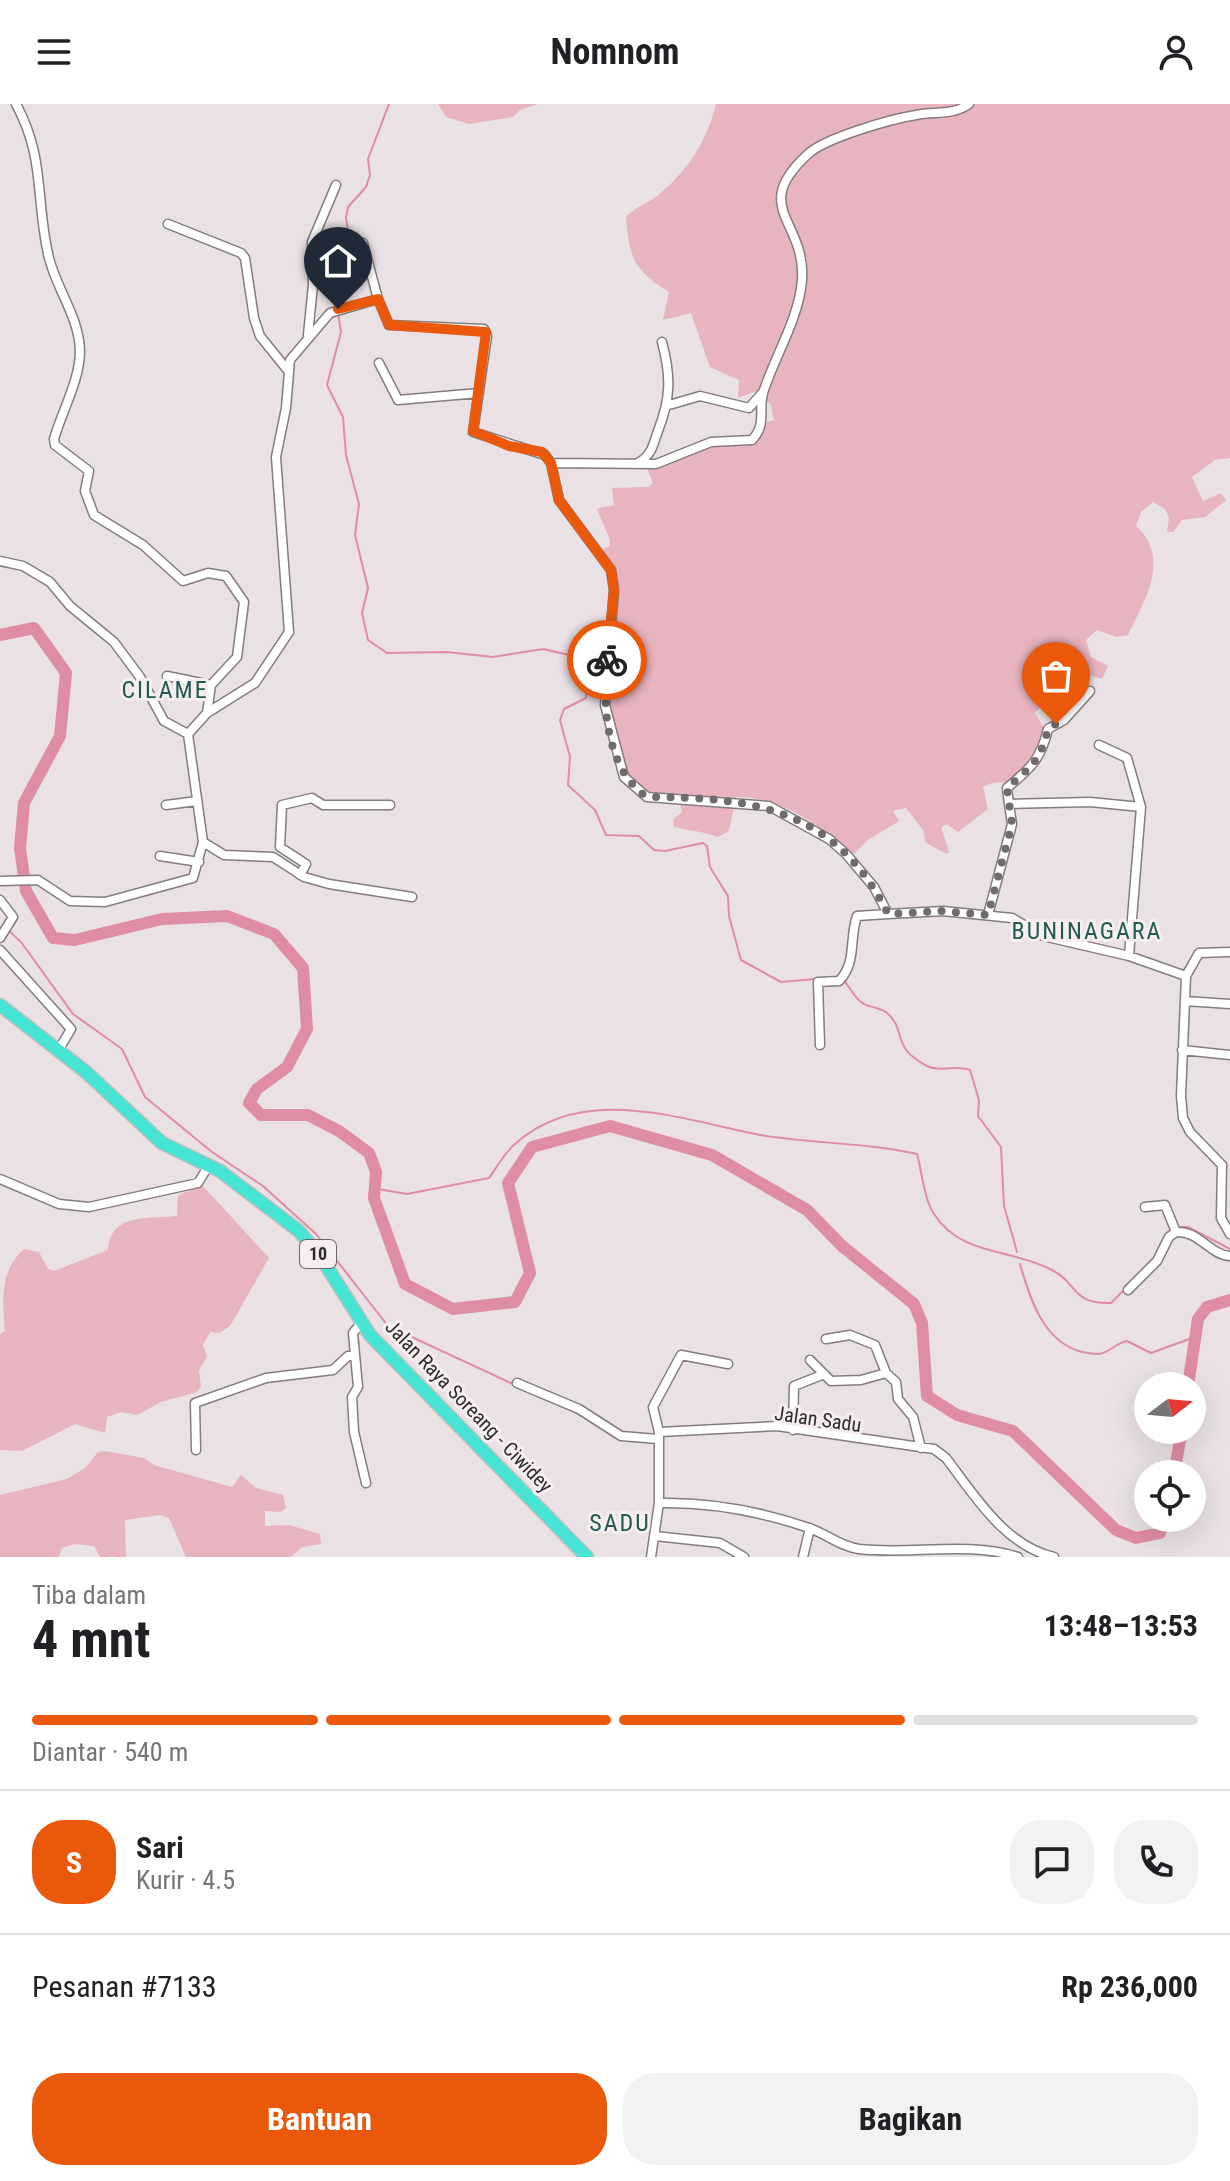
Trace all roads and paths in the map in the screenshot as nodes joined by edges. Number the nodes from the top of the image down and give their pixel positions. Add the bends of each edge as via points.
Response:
1 (16, 104) edge
2 (969, 104) edge
3 (336, 185) dead end
4 (168, 224) dead end
5 (363, 243) dead end
6 (378, 299) junction
7 (308, 335) junction
8 (662, 342) dead end
9 (379, 363) dead end
10 (289, 372) junction
11 (763, 391) junction
12 (479, 393) junction
13 (669, 405) junction
14 (551, 463) junction
15 (637, 463) junction
16 (0, 561) edge
17 (167, 676) dead end
18 (211, 685) junction
19 (1090, 691) dead end
20 (207, 713) junction
21 (188, 734) junction
22 (1099, 745) dead end
23 (197, 801) junction
24 (1009, 804) junction
25 (166, 805) dead end
26 (390, 805) dead end
27 (1141, 807) junction
28 (203, 842) junction
29 (160, 856) dead end
30 (199, 862) junction
31 (300, 875) junction
32 (0, 881) edge
33 (412, 897) dead end
34 (0, 900) edge
35 (888, 914) junction
36 (988, 915) junction
37 (5, 931) edge
38 (0, 950) edge
39 (1230, 952) edge
40 (1129, 956) junction
41 (1186, 976) junction
42 (1185, 1001) junction
43 (1230, 1004) edge
44 (0, 1005) edge
45 (820, 1045) dead end
46 (1182, 1050) junction
47 (58, 1051) junction
48 (1230, 1055) edge
49 (1230, 1158) edge
50 (209, 1165) junction
51 (1222, 1165) junction
52 (0, 1179) edge
53 (1226, 1192) edge
54 (1145, 1207) dead end
55 (1175, 1229) junction
56 (1230, 1234) edge
57 (1230, 1256) edge
58 (1128, 1290) dead end
59 (362, 1322) junction
60 (826, 1339) dead end
61 (355, 1356) junction
62 (810, 1360) dead end
63 (728, 1364) dead end
64 (886, 1373) junction
65 (822, 1375) junction
66 (517, 1383) dead end
67 (793, 1430) junction
68 (659, 1436) junction
69 (921, 1448) junction
70 (196, 1450) dead end
71 (366, 1483) dead end
72 (659, 1503) junction
73 (810, 1528) junction
74 (655, 1536) junction
75 (860, 1553) edge
76 (1036, 1555) edge
77 (587, 1557) edge
78 (651, 1557) edge
79 (744, 1557) edge
80 (803, 1557) edge
81 (1018, 1557) edge
82 (1054, 1557) edge

1 - 18 street via 35,148 49,258 80,351 55,445 89,471 85,491 94,515 143,545 183,581 217,572 236,587 244,608 237,657
2 - 11 street via 954,112 917,114 827,140 793,168 782,187 780,208 795,235 802,279 798,303
3 - 7 street via 312,242
4 - 10 street via 241,253 260,336
5 - 6 street
6 - 7 street via 334,311
6 - 12 street via 389,325 484,329
7 - 10 street via 290,360
8 - 13 street via 669,363
9 - 12 street via 398,400
10 - 20 street via 276,485 289,632 255,683
11 - 13 street via 749,408 700,396
11 - 15 street via 763,423 752,440 711,442 656,464
12 - 14 street via 473,432 542,452
13 - 15 street via 650,454
14 - 15 street
14 - 35 street via 559,500 608,561 613,577 605,705 624,777 647,797 769,806 846,854 874,887
16 - 21 street via 23,566 50,582 114,642 164,721
17 - 18 street
18 - 20 street
19 - 24 street via 1064,720 1048,729 1047,744 1034,764 1007,788
20 - 21 street
21 - 23 street
22 - 27 street via 1127,758
23 - 25 street
23 - 28 street
24 - 27 street
24 - 36 street via 1012,824
26 - 31 street via 323,805 316,798 282,805 280,847 306,864
27 - 40 street
28 - 30 street
28 - 31 street via 224,855 273,857
29 - 30 street
30 - 32 street via 193,878 105,902 70,901 38,880
31 - 33 street
34 - 37 street via 13,917
35 - 36 street
35 - 45 street via 857,916 850,965 842,978 818,982
36 - 40 street via 1012,918 1043,936
38 - 47 street via 71,1029
39 - 41 street via 1199,953
40 - 41 street
41 - 42 street
42 - 43 street
42 - 46 street
44 - 47 highway, Jalan Raya Soreang - Ciwidey / 10
46 - 48 street
46 - 51 street via 1183,1118
47 - 50 highway, Jalan Raya Soreang - Ciwidey / 10 via 162,1143
49 - 51 street
50 - 52 street via 198,1183 100,1206 59,1204
50 - 59 highway, Jalan Raya Soreang - Ciwidey / 10 via 299,1231
51 - 53 street
53 - 56 street via 1221,1218
54 - 55 street via 1165,1205
55 - 57 street
55 - 58 street via 1157,1261
59 - 61 street via 353,1333
59 - 77 highway, Jalan Raya Soreang - Ciwidey / 10
60 - 64 street via 864,1337 878,1349
61 - 70 street via 333,1370 266,1378 195,1403
61 - 71 street via 354,1432
62 - 65 street
63 - 68 street via 681,1355 653,1407
64 - 65 street via 835,1382
64 - 69 street via 913,1417
65 - 67 street via 794,1386
66 - 68 street, Jalan Sadu via 579,1409 621,1436
67 - 68 street, Jalan Sadu via 777,1426
67 - 69 street, Jalan Sadu
68 - 72 street
69 - 76 street, Jalan Sadu via 946,1458 995,1520
72 - 73 street via 757,1511
72 - 74 street
73 - 75 street
73 - 80 street
74 - 78 street
74 - 79 street via 720,1543
75 - 81 street
76 - 82 street, Jalan Sadu

